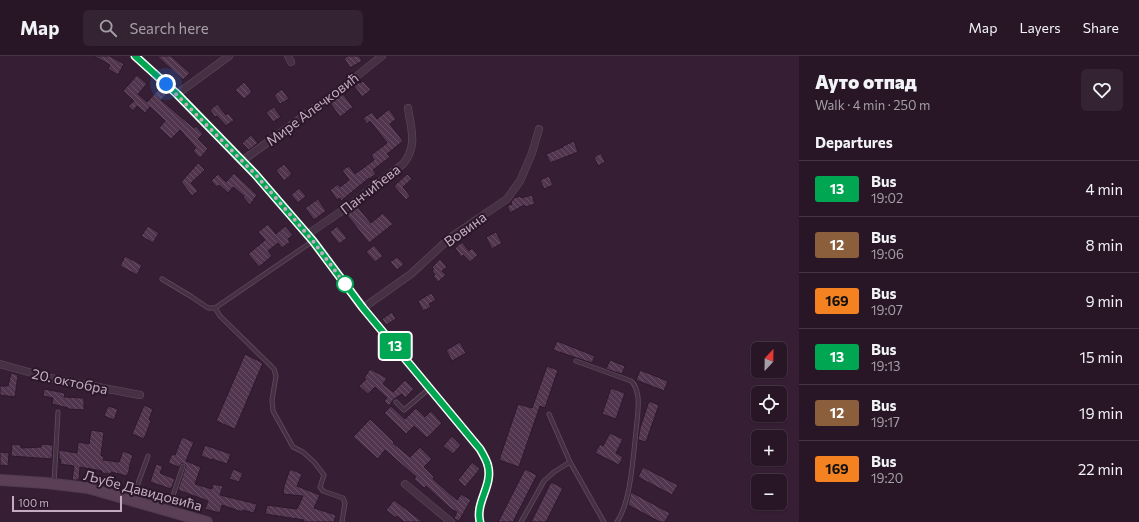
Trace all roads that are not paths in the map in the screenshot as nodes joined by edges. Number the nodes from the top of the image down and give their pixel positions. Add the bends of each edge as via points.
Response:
1 (135, 56) edge
2 (229, 56) edge
3 (382, 56) edge
4 (177, 94) junction
5 (408, 108) dead end
6 (539, 129) dead end
7 (242, 161) junction
8 (308, 234) junction
9 (313, 241) junction
10 (162, 279) dead end
11 (215, 308) junction
12 (363, 308) junction
13 (576, 361) dead end
14 (0, 364) edge
15 (430, 388) junction
16 (140, 395) dead end
17 (396, 402) dead end
18 (58, 412) dead end
19 (549, 414) dead end
20 (148, 456) dead end
21 (570, 462) junction
22 (183, 466) dead end
23 (0, 480) edge
24 (54, 484) junction
25 (405, 484) dead end
26 (132, 500) junction
27 (168, 511) junction
28 (207, 522) edge
29 (342, 522) edge
30 (450, 522) edge
31 (480, 522) edge
32 (521, 522) edge
33 (604, 522) edge
34 (617, 522) edge

1 - 4 street
2 - 4 street
3 - 7 street, Мире Алечковић
4 - 7 street
5 - 8 street, Панчићева via 413,141 407,160 349,206
6 - 12 street, Вовина via 520,181 507,199 456,233 411,274
7 - 8 street
8 - 9 street
9 - 11 lane
9 - 12 street
10 - 11 lane via 208,308
11 - 29 lane via 274,369 276,376 273,411 293,447 303,452 324,475 320,486 323,491 343,498 345,503
12 - 15 street
13 - 34 lane via 631,381 638,393 631,473 622,512
14 - 16 street, 20. октобра via 50,378
15 - 17 lane via 404,410
15 - 31 street via 480,449 488,466 489,482 478,514
18 - 24 lane
19 - 21 lane
20 - 26 lane
21 - 32 lane via 544,481
21 - 33 lane
22 - 27 lane
23 - 24 main road, Љубе Давидовића
24 - 26 main road, Љубе Давидовића via 88,488
25 - 30 street
26 - 27 main road, Љубе Давидовића
27 - 28 main road, Љубе Давидовића

